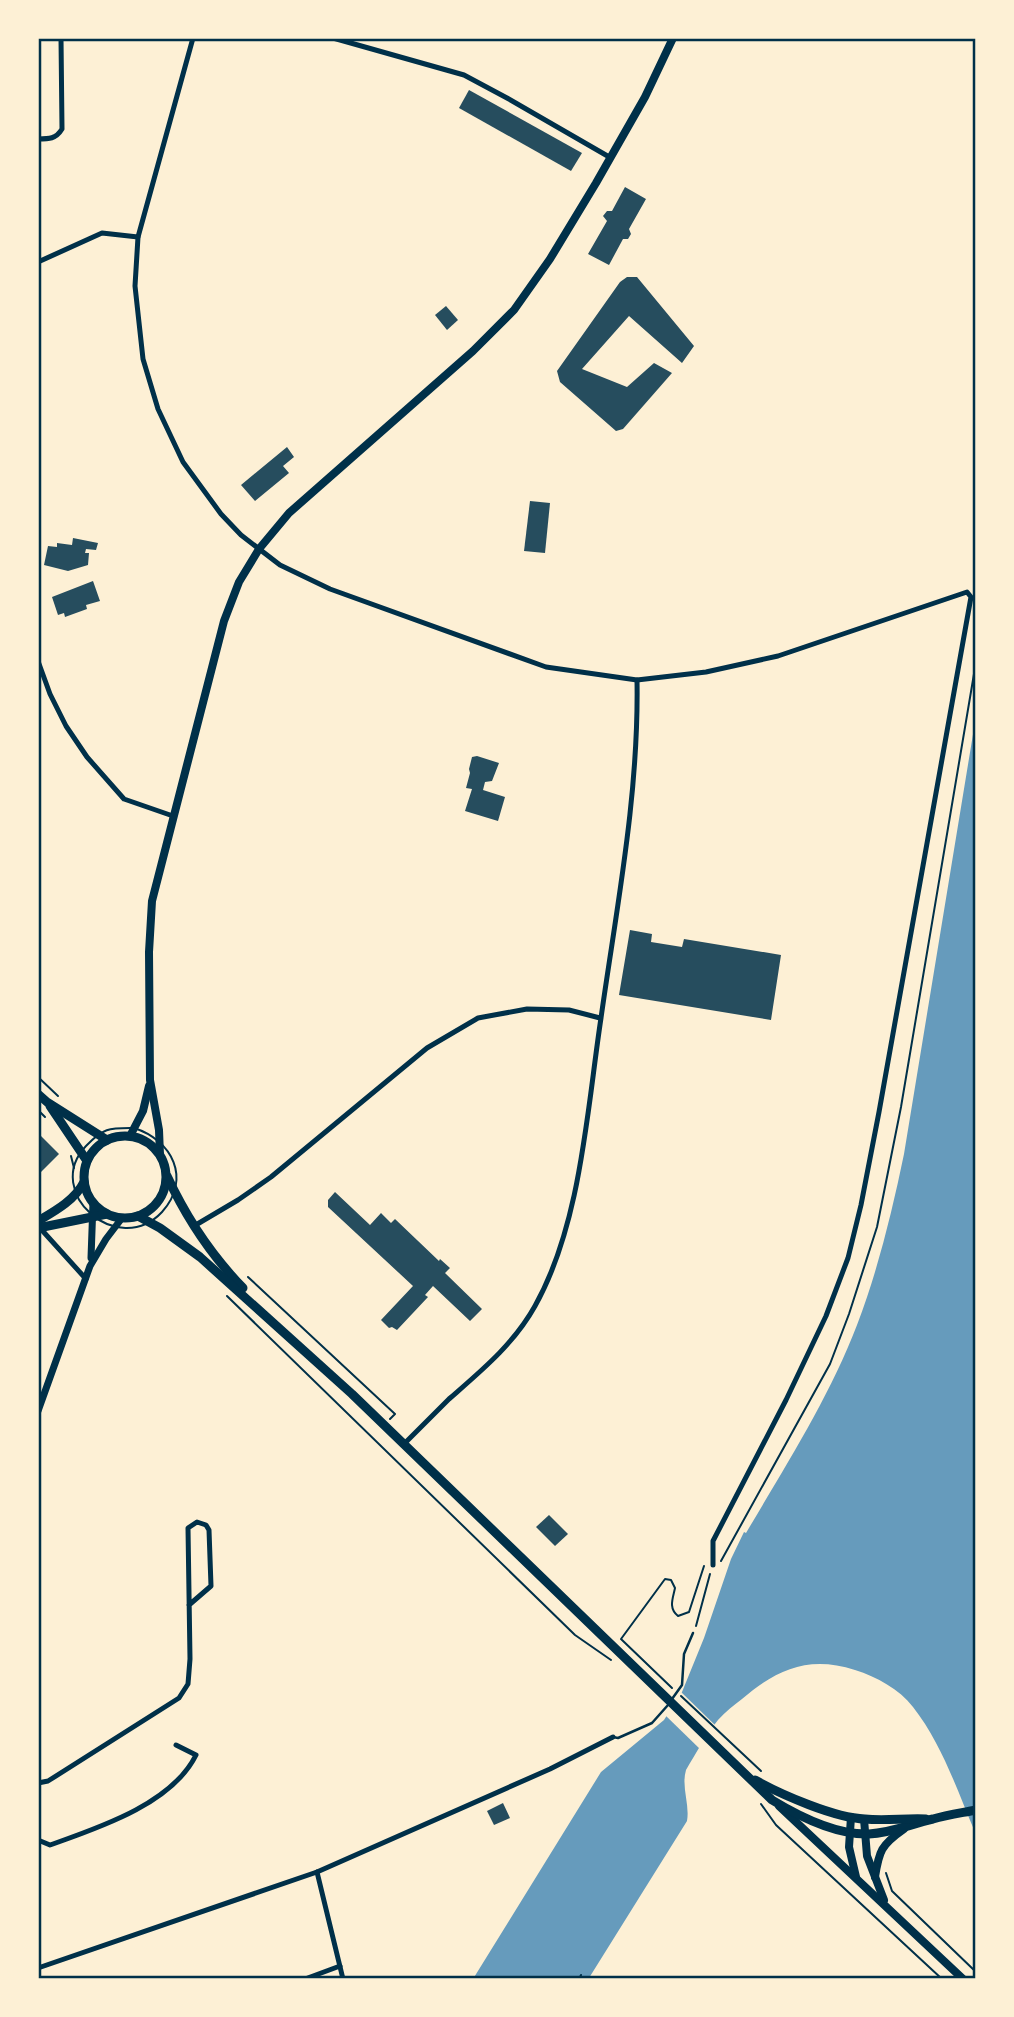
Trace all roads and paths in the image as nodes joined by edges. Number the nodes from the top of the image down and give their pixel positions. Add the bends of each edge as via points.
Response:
1 (61, 38) edge
2 (193, 38) edge
3 (333, 38) edge
4 (673, 38) edge
5 (38, 139) edge
6 (611, 158) junction
7 (138, 237) junction
8 (38, 262) edge
9 (259, 550) junction
10 (38, 661) edge
11 (638, 680) junction
12 (173, 816) junction
13 (600, 1018) junction
14 (150, 1080) junction
15 (38, 1094) edge
16 (47, 1102) junction
17 (132, 1132) junction
18 (97, 1134) junction
19 (107, 1140) junction
20 (160, 1141) junction
21 (81, 1152) junction
22 (70, 1155) dead end
23 (160, 1155) junction
24 (87, 1161) junction
25 (75, 1169) junction
26 (166, 1174) junction
27 (84, 1182) junction
28 (173, 1190) junction
29 (76, 1194) junction
30 (93, 1203) junction
31 (107, 1214) junction
32 (138, 1216) junction
33 (93, 1217) junction
34 (122, 1218) junction
35 (149, 1222) junction
36 (39, 1226) edge
37 (115, 1226) junction
38 (194, 1226) junction
39 (90, 1266) junction
40 (243, 1273) dead end
41 (86, 1279) junction
42 (220, 1287) dead end
43 (276, 1324) junction
44 (38, 1411) edge
45 (395, 1414) dead end
46 (404, 1444) junction
47 (705, 1565) dead end
48 (712, 1568) joint
49 (189, 1605) junction
50 (698, 1621) dead end
51 (693, 1633) dead end
52 (614, 1662) dead end
53 (657, 1680) junction
54 (613, 1737) joint
55 (723, 1744) junction
56 (176, 1745) dead end
57 (756, 1768) dead end
58 (748, 1776) junction
59 (38, 1783) edge
60 (772, 1800) junction
61 (764, 1808) dead end
62 (975, 1810) edge
63 (851, 1817) junction
64 (864, 1819) junction
65 (932, 1819) junction
66 (904, 1829) junction
67 (850, 1832) junction
68 (864, 1834) junction
69 (38, 1840) edge
70 (886, 1868) dead end
71 (317, 1872) junction
72 (874, 1877) junction
73 (857, 1879) junction
74 (886, 1905) junction
75 (340, 1966) junction
76 (38, 1968) edge
77 (975, 1972) edge
78 (305, 1979) edge
79 (344, 1979) edge
80 (942, 1979) edge
81 (963, 1979) edge

1 - 5 street via 62,129 51,139
2 - 7 street
3 - 6 street via 464,75
4 - 6 main road
6 - 9 main road via 514,310 289,513
7 - 8 street via 102,233
7 - 9 street via 136,316 158,409 179,455 201,488
9 - 11 street via 319,584 546,667
9 - 12 main road via 239,582 224,621
10 - 12 street via 66,726 87,757 124,799
11 - 13 street via 636,769
11 - 48 street via 706,672 778,656 967,592 971,597 882,1099 848,1258 792,1388 713,1541
12 - 14 main road via 152,901
13 - 38 street via 569,1010 527,1009 478,1018 427,1048 271,1177
13 - 46 street via 579,1177 552,1273 513,1339
14 - 17 main road via 143,1111
14 - 20 main road
15 - 16 main road
16 - 18 main road
16 - 21 main road
17 - 18 path via 105,1129
17 - 19 main road
17 - 20 path via 149,1133
17 - 23 main road
18 - 19 main road
18 - 21 path
19 - 24 main road
20 - 23 main road
20 - 28 path via 175,1167
21 - 24 main road
21 - 25 path
22 - 25 path
23 - 26 main road
24 - 27 main road
25 - 29 path
26 - 28 main road
26 - 32 main road via 159,1200
27 - 29 main road
27 - 30 main road
28 - 35 path via 161,1213
28 - 38 main road
29 - 33 path
29 - 36 main road
30 - 31 main road
30 - 33 street
31 - 33 main road
31 - 34 main road
32 - 34 main road
32 - 35 main road
33 - 36 main road
33 - 37 path
33 - 39 street
34 - 37 street
35 - 37 path
35 - 43 main road via 200,1257
36 - 41 street
37 - 39 street
38 - 43 main road
39 - 41 street
40 - 45 path
41 - 44 street
42 - 52 path via 575,1635
43 - 46 main road
46 - 53 main road
47 - 53 path via 689,1612 678,1616 673,1612 674,1584 665,1579 621,1639
48 - 50 path
49 - 49 street via 188,1528 197,1522 209,1530 211,1586
49 - 59 street via 188,1684 179,1698
51 - 54 lane via 684,1654 682,1685 661,1715 652,1723
53 - 55 main road
53 - 55 path
54 - 71 street
55 - 57 path
55 - 58 main road
56 - 69 street via 196,1755 170,1787 113,1823 50,1845
58 - 60 main road
58 - 63 main road via 800,1801
60 - 67 main road via 811,1820
60 - 73 main road
61 - 80 path via 776,1825
62 - 65 main road
63 - 64 main road
63 - 67 main road
64 - 65 main road
64 - 68 main road
65 - 66 main road
66 - 68 main road
66 - 72 main road via 879,1852
67 - 68 main road
67 - 73 main road
68 - 72 main road
70 - 77 path via 892,1891
71 - 75 street
71 - 76 street
72 - 74 main road
73 - 74 main road
74 - 81 main road
75 - 78 street
75 - 79 street

